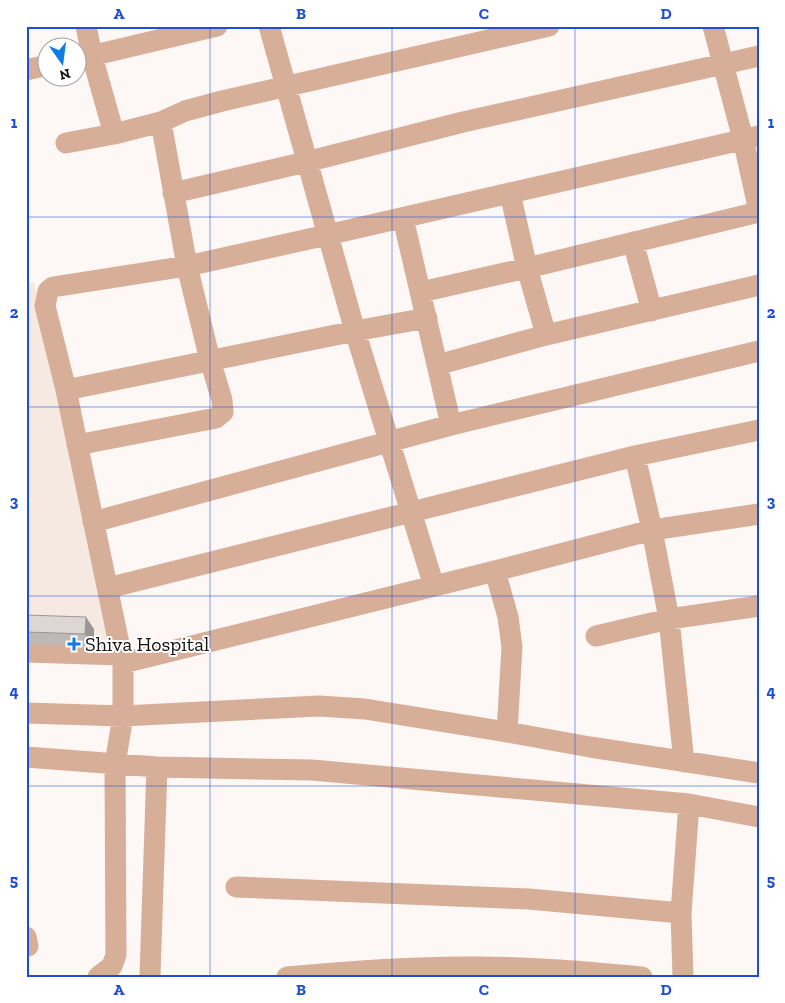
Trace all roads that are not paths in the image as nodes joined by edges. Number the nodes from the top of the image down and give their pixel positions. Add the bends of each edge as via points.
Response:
1 (217, 26) edge
2 (269, 26) edge
3 (713, 26) edge
4 (540, 27) edge
5 (759, 56) edge
6 (88, 57) edge
7 (723, 65) junction
8 (88, 66) edge
9 (285, 88) junction
10 (161, 122) junction
11 (114, 134) junction
12 (751, 137) edge
13 (66, 143) dead end
14 (306, 162) junction
15 (173, 193) junction
16 (510, 193) junction
17 (758, 203) edge
18 (403, 218) junction
19 (327, 235) junction
20 (633, 242) junction
21 (186, 266) junction
22 (527, 268) junction
23 (759, 285) edge
24 (421, 292) junction
25 (652, 311) junction
26 (427, 318) junction
27 (354, 331) junction
28 (546, 336) junction
29 (759, 351) edge
30 (210, 360) junction
31 (437, 365) junction
32 (66, 390) junction
33 (451, 425) junction
34 (759, 430) edge
35 (388, 442) junction
36 (77, 445) junction
37 (635, 456) junction
38 (410, 512) junction
39 (759, 514) edge
40 (93, 522) junction
41 (652, 530) junction
42 (495, 571) junction
43 (434, 586) junction
44 (108, 588) junction
45 (759, 606) edge
46 (669, 619) junction
47 (596, 636) dead end
48 (26, 652) edge
49 (123, 659) junction
50 (26, 713) edge
51 (122, 716) junction
52 (507, 732) junction
53 (26, 757) edge
54 (684, 762) junction
55 (114, 764) junction
56 (157, 767) junction
57 (759, 773) edge
58 (689, 804) junction
59 (759, 817) edge
60 (236, 887) dead end
61 (681, 913) junction
62 (150, 975) dead end
63 (98, 977) edge
64 (287, 977) edge
65 (642, 977) edge
66 (683, 977) edge

1 - 6 street
2 - 9 street
3 - 7 street
4 - 9 street
5 - 7 street
7 - 12 street
7 - 14 street via 463,122
8 - 11 street
9 - 10 street via 197,108
9 - 14 street
10 - 11 street
10 - 15 street
11 - 13 street
12 - 16 street
12 - 17 street
14 - 15 street
14 - 19 street
15 - 21 street
16 - 18 street
16 - 22 street
17 - 20 street
18 - 19 street
18 - 24 street
19 - 21 street
19 - 27 street
20 - 22 street
20 - 25 street
21 - 30 street
21 - 32 street via 53,287 48,291 45,306
22 - 24 street
22 - 28 street
23 - 25 street
24 - 26 street
25 - 28 street
26 - 27 street
26 - 31 street
27 - 30 street
27 - 35 street
28 - 31 street
29 - 33 street
30 - 32 street
30 - 36 street via 224,407 216,418
31 - 33 street
32 - 36 street
33 - 35 street
34 - 37 street
35 - 38 street
35 - 40 street
36 - 40 street
37 - 38 street
37 - 41 street
38 - 43 street
38 - 44 street
39 - 41 street
40 - 44 street
41 - 42 street
41 - 46 street
42 - 43 street
42 - 52 street via 508,617 512,647
43 - 49 street
44 - 49 street
45 - 46 street
46 - 47 street
46 - 54 street
48 - 49 street
49 - 51 street
50 - 51 street
51 - 52 street via 319,706 365,709
51 - 55 street
52 - 54 street
53 - 55 street
54 - 57 street
55 - 56 street
55 - 63 street via 116,955 112,966
56 - 58 street via 312,770
56 - 62 street
58 - 59 street
58 - 61 street
60 - 61 street via 529,899
61 - 66 street
64 - 65 street via 429,967 551,969

